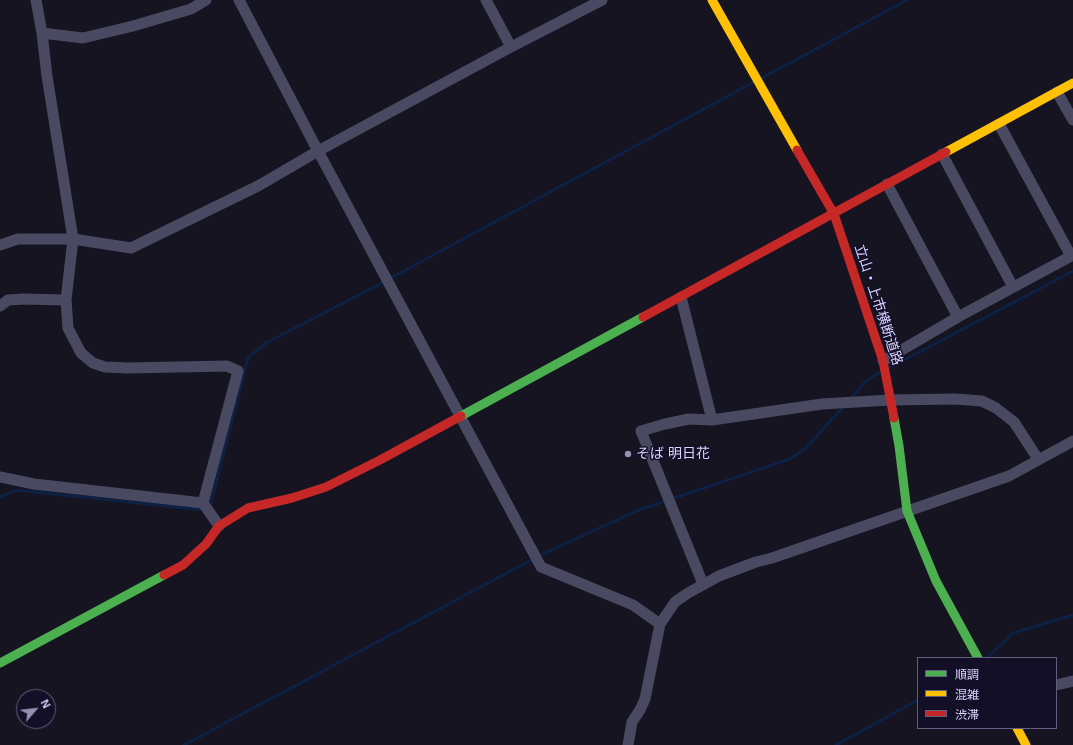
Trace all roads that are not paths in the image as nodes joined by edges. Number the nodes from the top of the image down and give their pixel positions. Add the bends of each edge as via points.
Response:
1 (36, 0) edge
2 (206, 0) edge
3 (239, 0) edge
4 (486, 0) edge
5 (602, 0) edge
6 (712, 0) edge
7 (42, 33) junction
8 (511, 47) junction
9 (1073, 84) edge
10 (1057, 92) junction
11 (1073, 120) edge
12 (999, 124) junction
13 (318, 151) junction
14 (942, 154) junction
15 (887, 184) junction
16 (834, 214) junction
17 (73, 239) junction
18 (0, 245) edge
19 (1072, 255) edge
20 (1013, 287) junction
21 (681, 297) junction
22 (66, 300) junction
23 (0, 306) edge
24 (958, 316) junction
25 (884, 362) junction
26 (890, 400) junction
27 (461, 417) junction
28 (712, 420) junction
29 (1073, 441) edge
30 (1038, 459) junction
31 (0, 477) edge
32 (203, 503) junction
33 (907, 511) junction
34 (219, 526) junction
35 (703, 584) junction
36 (660, 624) junction
37 (977, 657) edge
38 (0, 663) edge
39 (1073, 681) edge
40 (1057, 685) edge
41 (1018, 729) edge
42 (628, 745) edge
43 (1026, 745) edge

1 - 7 street
2 - 7 street via 191,9 83,38
3 - 13 street
4 - 8 street
5 - 8 street
6 - 16 street, 立山・上市横断道路
7 - 17 street
8 - 13 street
9 - 10 street
10 - 11 street
10 - 12 street
12 - 14 street
12 - 19 street
13 - 17 street via 258,186 131,248
13 - 27 street
14 - 15 street
14 - 20 street
15 - 16 street
15 - 24 street
16 - 21 street
16 - 25 street, 立山・上市横断道路
17 - 18 street via 18,239
17 - 22 street
19 - 20 street
20 - 24 street
21 - 27 street
21 - 28 street
22 - 23 street via 8,300
22 - 32 street via 68,328 81,353 93,363 128,368 227,366 238,371
24 - 25 street
25 - 26 street, 立山・上市横断道路
26 - 28 street via 822,404
26 - 30 street via 982,401 1014,422
26 - 33 street, 立山・上市横断道路
27 - 34 street via 326,487 248,508
27 - 36 street via 541,567 633,605
28 - 35 street via 665,424 642,432
29 - 30 street
30 - 33 street via 1008,476
31 - 32 street via 34,484
32 - 34 street
33 - 35 street via 756,562
33 - 37 street, 立山・上市横断道路 via 936,581
34 - 38 street via 206,544 183,565
35 - 36 street via 675,602
36 - 42 street via 644,699 632,722
39 - 40 street
41 - 43 street

